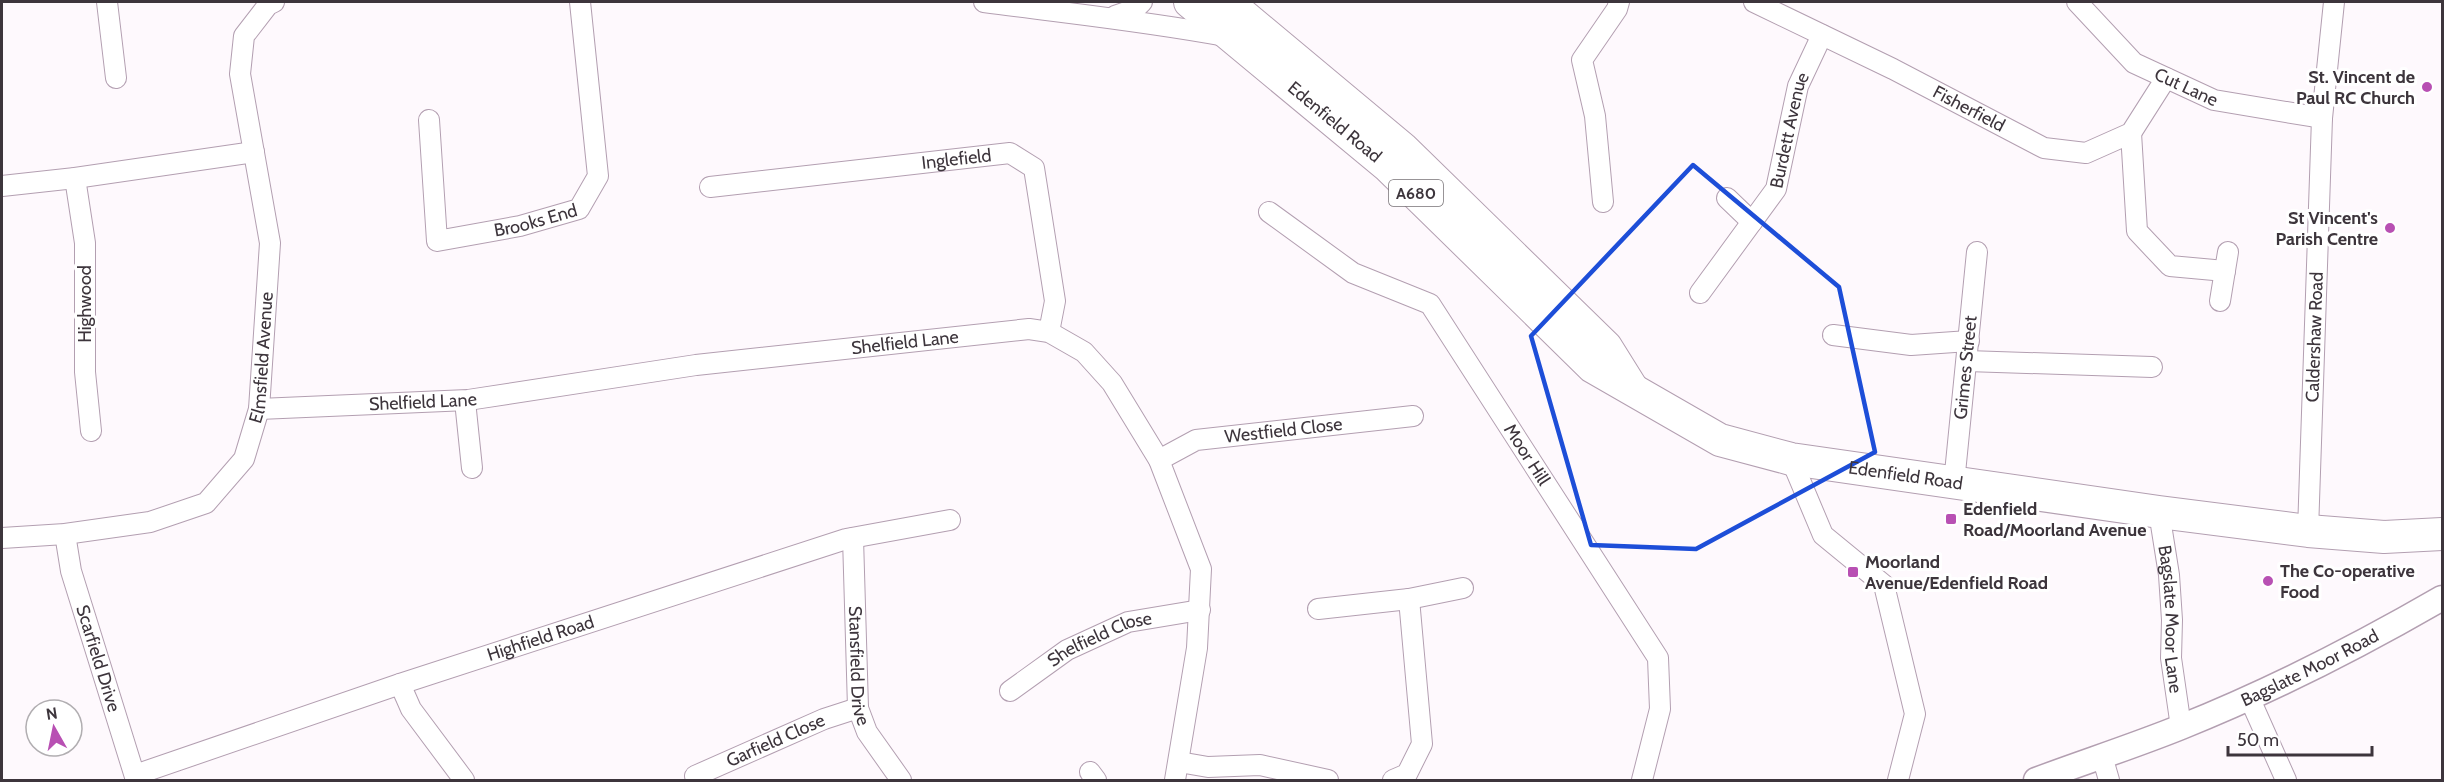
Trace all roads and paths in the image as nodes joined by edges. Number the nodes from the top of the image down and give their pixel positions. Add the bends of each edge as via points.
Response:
1 (106, 2) edge
2 (580, 2) edge
3 (984, 2) edge
4 (1142, 2) edge
5 (1190, 2) edge
6 (1227, 2) edge
7 (1619, 2) edge
8 (1754, 2) edge
9 (2077, 2) edge
10 (2334, 2) edge
11 (269, 3) edge
12 (1107, 18) junction
13 (1822, 35) junction
14 (1230, 37) junction
15 (116, 78) dead end
16 (2166, 78) junction
17 (2322, 118) junction
18 (429, 120) dead end
19 (2131, 132) junction
20 (254, 152) junction
21 (75, 178) junction
22 (2, 186) edge
23 (710, 187) dead end
24 (1726, 198) dead end
25 (1603, 202) dead end
26 (1269, 212) dead end
27 (1752, 222) junction
28 (1466, 227) junction
29 (1977, 252) dead end
30 (1700, 292) dead end
31 (2220, 301) dead end
32 (1050, 332) junction
33 (1833, 335) dead end
34 (1968, 351) junction
35 (2152, 367) dead end
36 (465, 400) junction
37 (259, 410) junction
38 (1413, 416) dead end
39 (91, 431) dead end
40 (1791, 459) junction
41 (1159, 460) junction
42 (472, 468) dead end
43 (1954, 483) junction
44 (2159, 512) junction
45 (950, 520) dead end
46 (2308, 531) junction
47 (65, 534) junction
48 (2442, 534) edge
49 (2, 538) edge
50 (854, 538) junction
51 (1462, 588) dead end
52 (2442, 598) edge
53 (1409, 599) junction
54 (1318, 609) dead end
55 (1200, 610) junction
56 (400, 684) junction
57 (1010, 691) dead end
58 (2249, 697) junction
59 (858, 708) junction
60 (2181, 727) junction
61 (2102, 756) junction
62 (1177, 771) edge
63 (695, 776) dead end
64 (135, 778) edge
65 (464, 780) edge
66 (901, 780) edge
67 (1328, 780) edge
68 (1393, 780) edge
69 (1642, 780) edge
70 (1898, 780) edge
71 (2036, 780) edge
72 (2109, 780) edge
73 (2286, 780) edge

1 - 15 street
2 - 18 street, Brooks End via 598,176 579,209 520,226 437,241
3 - 12 street
4 - 12 street via 1135,9
5 - 14 main road, Edenfield Road / A680
6 - 28 main road, Edenfield Road / A680 via 1402,148
7 - 25 street via 1582,60 1595,116
8 - 13 street, Fisherfield
9 - 16 street, Cut Lane via 2134,63
10 - 17 street, Caldershaw Road
11 - 20 street, Elmsfield Avenue via 244,36 240,74
12 - 14 street
13 - 19 street, Fisherfield via 2044,148 2086,153
13 - 27 street, Burdett Avenue via 1798,86 1776,189
14 - 28 main road, Edenfield Road / A680
16 - 17 street, Cut Lane via 2214,100
16 - 19 street
17 - 46 street, Caldershaw Road
19 - 31 street via 2137,231 2170,266 2226,261
20 - 21 street
20 - 37 street, Elmsfield Avenue via 270,243
21 - 22 street
21 - 39 street, Highwood via 85,243 86,372
23 - 32 street, Inglefield via 1010,153 1034,168 1055,301
24 - 27 street
26 - 69 street, Moor Hill via 1353,273 1430,304 1658,658 1660,709
27 - 30 street, Burdett Avenue
28 - 40 main road, Edenfield Road / A680 via 1606,347 1634,392 1720,440
29 - 34 street, Grimes Street
32 - 36 street, Shelfield Lane via 1029,329 696,365
32 - 41 street, Shelfield Lane via 1084,352 1112,383
33 - 34 street
34 - 35 street
34 - 43 street, Grimes Street
36 - 37 street, Shelfield Lane
36 - 42 street
37 - 47 street, Elmsfield Avenue via 244,459 206,502 150,522
38 - 41 street, Westfield Close via 1196,440
40 - 43 main road, Edenfield Road / A680
40 - 70 street via 1823,535 1884,585 1915,714
41 - 55 street, Shelfield Lane via 1201,569
43 - 44 main road, Edenfield Road / A680
44 - 46 main road, Edenfield Road / A680
44 - 60 street, Bagslate Moor Lane via 2169,575 2171,658
45 - 50 street, Highfield Road
46 - 48 main road, Edenfield Road / A680 via 2384,537
47 - 49 street, Elmsfield Avenue
47 - 64 street, Scarfield Drive via 70,571
50 - 56 street, Highfield Road
50 - 59 street, Stansfield Drive
51 - 53 street
52 - 58 street, Bagslate Moor Road via 2371,639
53 - 54 street
53 - 68 street via 1422,744 1407,774
55 - 57 street, Shelfield Close via 1128,622 1067,650
55 - 62 street, Shelfield Lane
56 - 64 street, Highfield Road
56 - 65 street via 411,709
58 - 60 street, Bagslate Moor Road
58 - 73 street
59 - 63 street, Garfield Close
59 - 66 street, Stansfield Drive via 867,732
60 - 61 street, Bagslate Moor Road
61 - 71 street, Bagslate Moor Road
61 - 72 street
62 - 67 street via 1260,765

